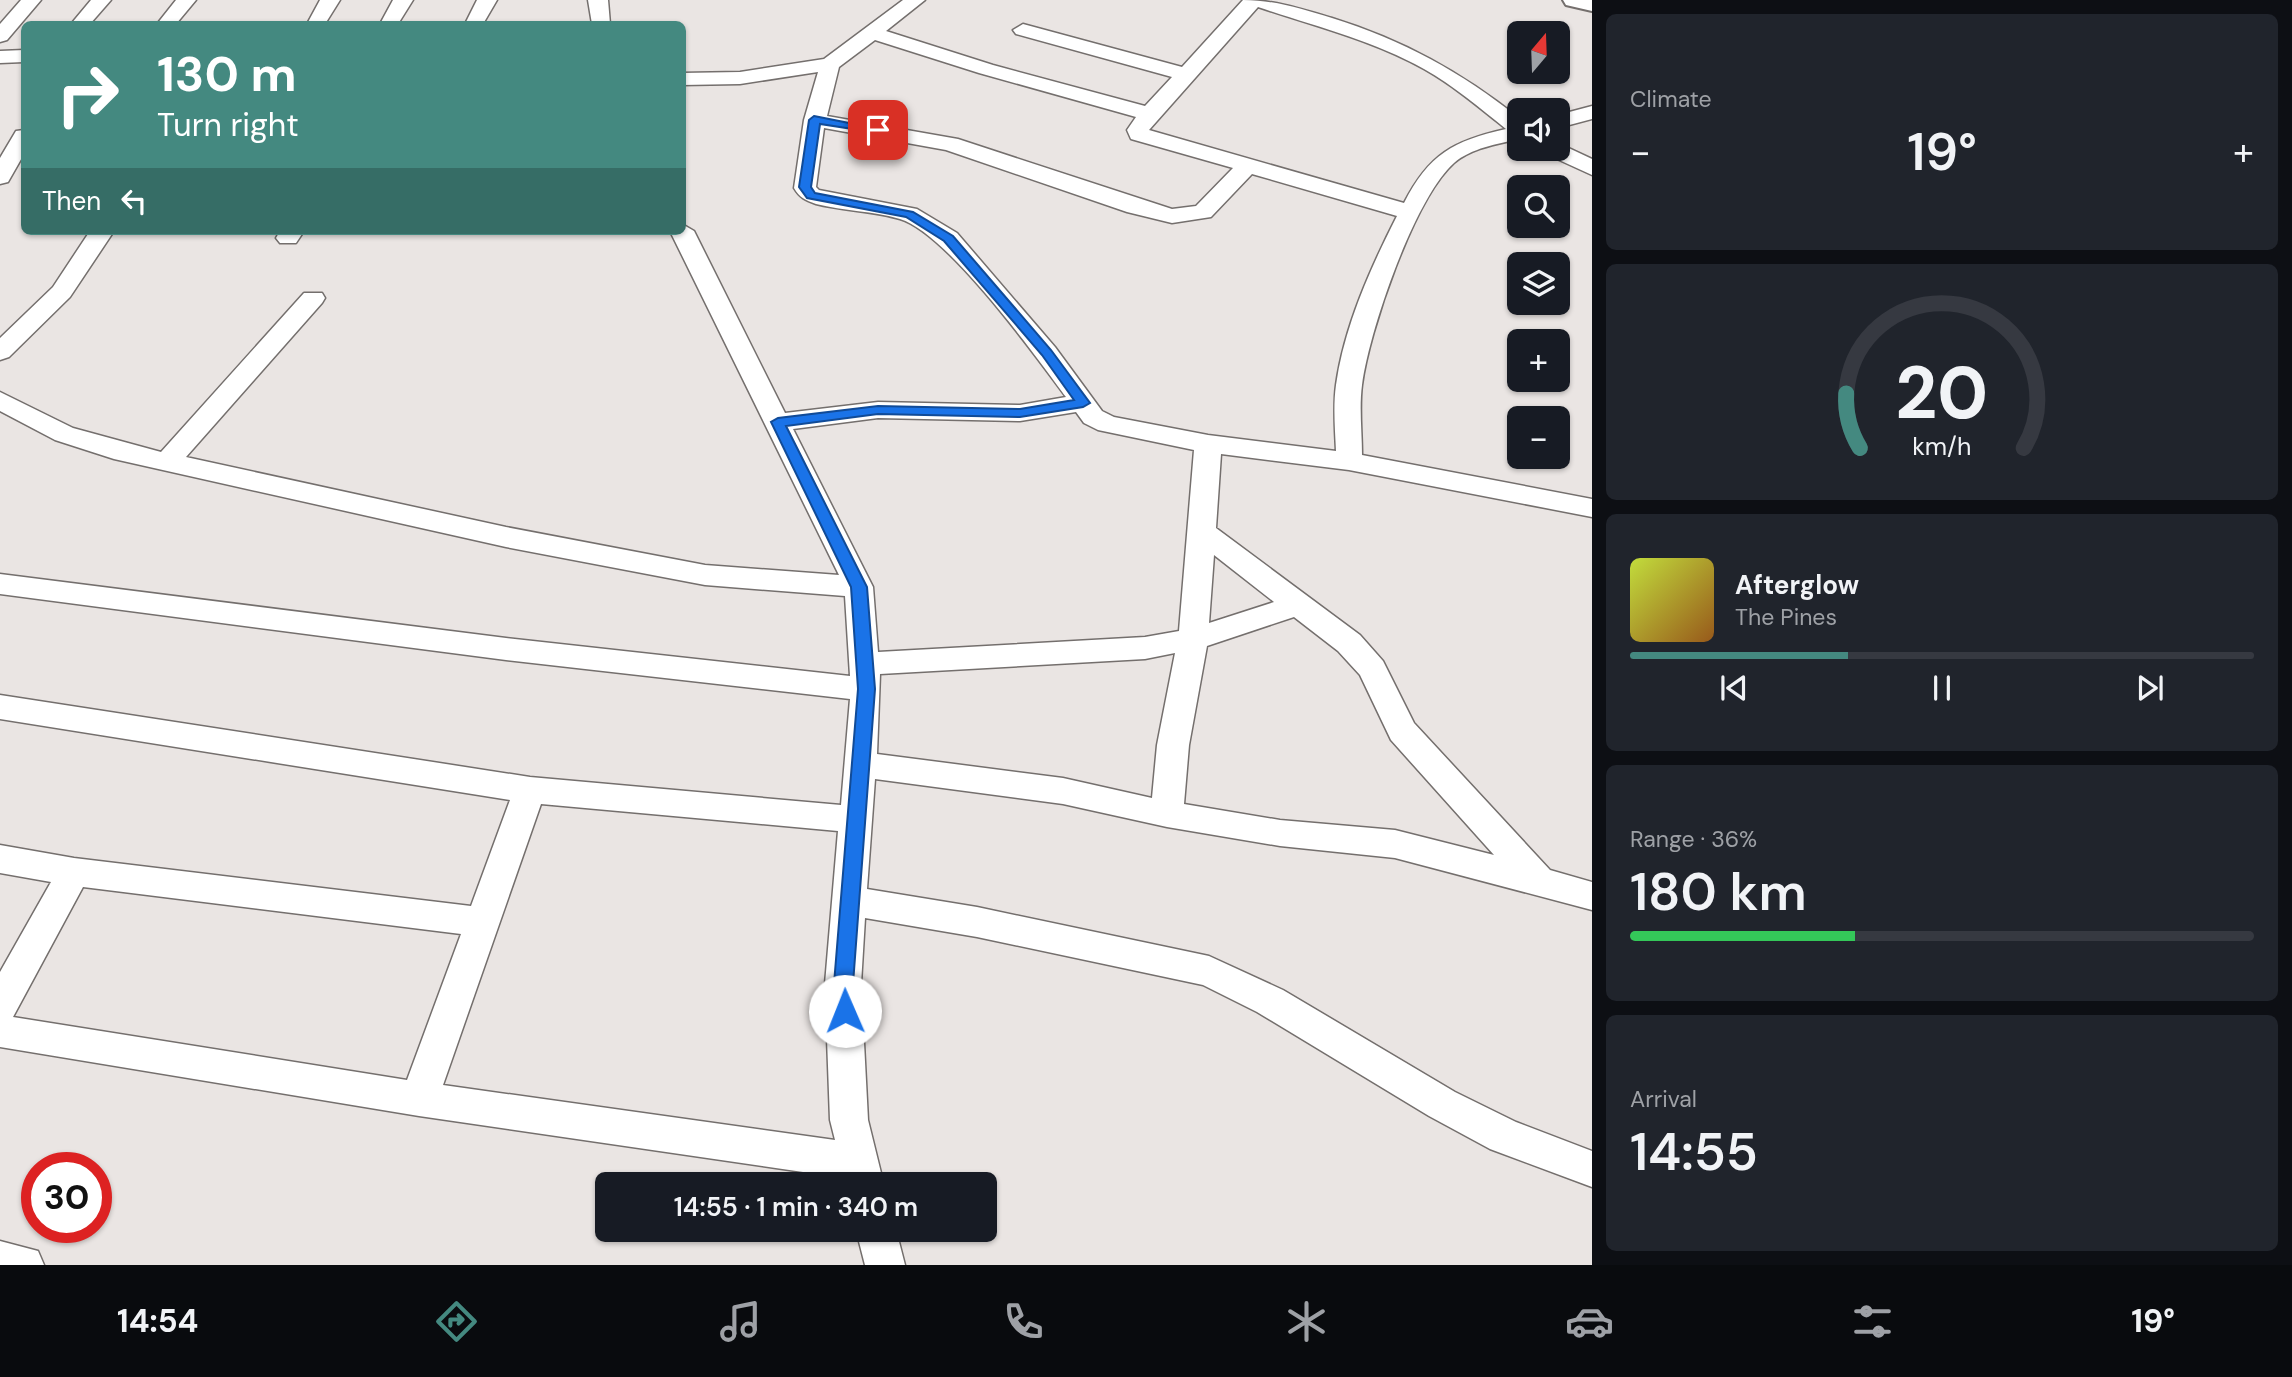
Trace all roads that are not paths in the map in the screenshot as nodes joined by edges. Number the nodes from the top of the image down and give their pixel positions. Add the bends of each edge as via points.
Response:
1 (31, 0) edge
2 (101, 0) edge
3 (186, 0) edge
4 (330, 0) edge
5 (403, 0) edge
6 (487, 0) edge
7 (598, 0) edge
8 (1254, 0) edge
9 (1575, 0) edge
10 (907, 2) edge
11 (1592, 4) edge
12 (83, 21) edge
13 (168, 21) edge
14 (319, 21) edge
15 (391, 21) edge
16 (476, 21) edge
17 (601, 21) edge
18 (1023, 30) dead end
19 (873, 33) junction
20 (0, 36) edge
21 (21, 56) edge
22 (0, 57) edge
23 (830, 64) junction
24 (1186, 74) junction
25 (686, 79) edge
26 (1592, 112) edge
27 (1149, 114) junction
28 (1570, 118) edge
29 (814, 120) junction
30 (1507, 121) edge
31 (1507, 134) edge
32 (21, 141) edge
33 (1570, 157) edge
34 (1247, 166) junction
35 (1592, 168) edge
36 (0, 177) edge
37 (1409, 212) junction
38 (99, 235) edge
39 (684, 235) edge
40 (313, 298) dead end
41 (0, 352) edge
42 (0, 400) edge
43 (1083, 403) junction
44 (778, 422) junction
45 (1208, 444) junction
46 (168, 461) junction
47 (1349, 461) junction
48 (1592, 508) edge
49 (1201, 531) junction
50 (0, 584) edge
51 (859, 587) junction
52 (1298, 604) junction
53 (1193, 639) junction
54 (866, 677) junction
55 (0, 707) edge
56 (861, 765) junction
57 (530, 790) junction
58 (1167, 814) junction
59 (858, 820) junction
60 (0, 859) edge
61 (74, 872) junction
62 (1539, 881) junction
63 (1592, 896) edge
64 (851, 901) junction
65 (482, 922) junction
66 (0, 1006) edge
67 (0, 1031) edge
68 (419, 1099) junction
69 (1592, 1170) edge
70 (857, 1172) edge
71 (863, 1172) edge
72 (879, 1242) edge
73 (0, 1261) edge
74 (24, 1265) edge
75 (885, 1265) edge

1 - 20 street
2 - 12 street
3 - 13 street
4 - 14 street
5 - 15 street
6 - 16 street
7 - 17 street
8 - 24 street
8 - 30 street via 1391,45 1473,92
9 - 11 street
10 - 19 street
18 - 24 street
19 - 23 street
19 - 27 street
21 - 22 street
23 - 25 street via 740,78
23 - 29 street
24 - 27 street
26 - 28 street
27 - 34 street via 1138,130 1142,136
29 - 34 street via 950,145 1171,216 1203,212
29 - 43 street via 805,177 811,195 909,214 949,238
31 - 37 street via 1447,158 1429,177
32 - 36 street
33 - 35 street
34 - 37 street
37 - 47 street via 1356,347 1349,386
38 - 41 street via 62,292
39 - 44 street
40 - 46 street
42 - 46 street via 64,434
43 - 44 street via 1020,413 878,410
43 - 45 street via 1093,417 1107,424
44 - 51 street
45 - 47 street
45 - 49 street
46 - 51 street via 650,565 705,575
47 - 48 street
49 - 52 street
49 - 53 street
50 - 54 street via 506,649
51 - 54 street
52 - 53 street
52 - 62 street via 1349,643 1372,669 1402,731
53 - 54 street
53 - 58 street via 1173,745
54 - 56 street
55 - 57 street
56 - 58 street via 1063,791
56 - 59 street
57 - 59 street
57 - 65 street
58 - 62 street via 1280,833 1395,844
59 - 64 street
60 - 61 street
61 - 65 street
61 - 66 street
62 - 63 street
64 - 69 street via 977,922 1209,971 1270,1000 1442,1104 1504,1136
64 - 71 street via 844,984 849,1120
65 - 68 street
67 - 68 street
68 - 70 street
72 - 75 street
73 - 74 street

